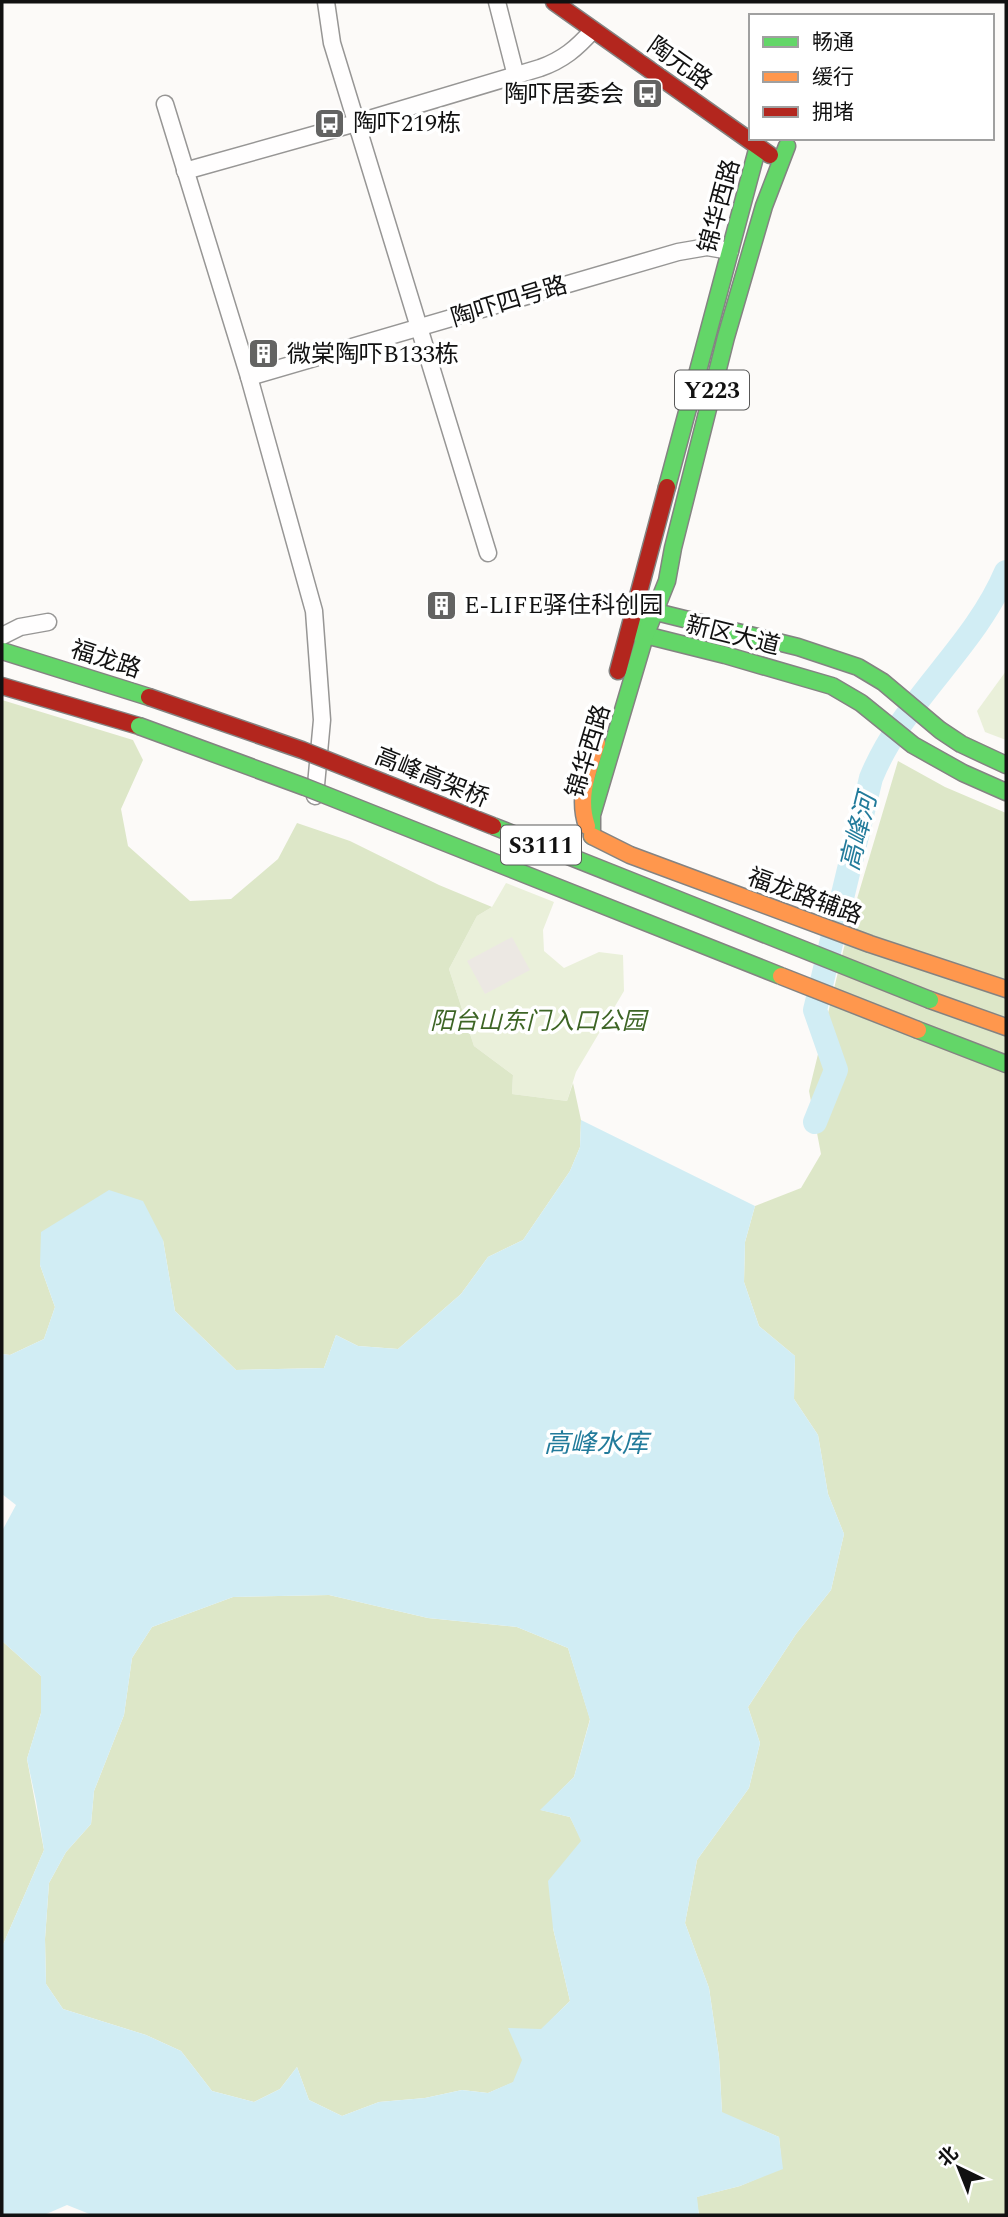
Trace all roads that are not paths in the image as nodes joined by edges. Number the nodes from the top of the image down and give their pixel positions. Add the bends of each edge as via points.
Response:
1 (326, 2) edge
2 (497, 2) edge
3 (554, 2) edge
4 (593, 30) junction
5 (516, 76) junction
6 (165, 104) dead end
7 (356, 123) junction
8 (749, 140) edge
9 (749, 140) edge
10 (782, 142) edge
11 (758, 146) junction
12 (779, 162) junction
13 (185, 171) junction
14 (730, 251) junction
15 (420, 328) junction
16 (249, 377) junction
17 (488, 553) dead end
18 (656, 612) junction
19 (48, 622) dead end
20 (732, 630) junction
21 (629, 631) junction
22 (2, 636) edge
23 (645, 636) junction
24 (2, 651) edge
25 (725, 655) junction
26 (2, 686) edge
27 (149, 697) joint
28 (1006, 765) edge
29 (1006, 792) edge
30 (314, 802) dead end
31 (592, 836) junction
32 (1006, 989) edge
33 (1006, 1027) edge
34 (1006, 1064) edge

1 - 7 street via 332,43
2 - 5 street
3 - 4 main road, 陶元路
4 - 5 street via 562,59
4 - 8 main road, 陶元路
5 - 7 street
6 - 13 street
7 - 13 street
7 - 15 street
9 - 11 main road, 陶元路
10 - 11 main road, 锦华西路 / Y223
10 - 12 main road, 锦华西路 / Y223
11 - 12 main road, 陶元路
11 - 14 main road, 锦华西路 / Y223
12 - 18 main road, 锦华西路 / Y223 via 721,352
13 - 16 street
14 - 15 street, 陶吓四号路 via 692,248
14 - 21 main road, 锦华西路 / Y223
15 - 16 street, 陶吓四号路
15 - 17 street
16 - 30 street via 314,611 322,720
18 - 20 main road, 新区大道
18 - 21 main road, 新区大道
18 - 23 main road, 锦华西路 / Y223
19 - 22 street
20 - 25 main road
20 - 28 main road, 新区大道 via 840,660 875,677 961,744
21 - 23 main road, 新区大道
21 - 31 main road, 锦华西路 / Y223 via 582,792 583,818
23 - 25 main road, 新区大道
23 - 31 main road, 锦华西路 / Y223 via 593,815
24 - 27 main road, 福龙路 / S3111
25 - 29 main road, 新区大道 via 848,694 913,746
26 - 34 main road, S3111, bridge via 139,726 304,787
27 - 33 main road, 高峰高架桥 / S3111, bridge via 315,755
31 - 32 main road, 福龙路辅路 via 630,856

